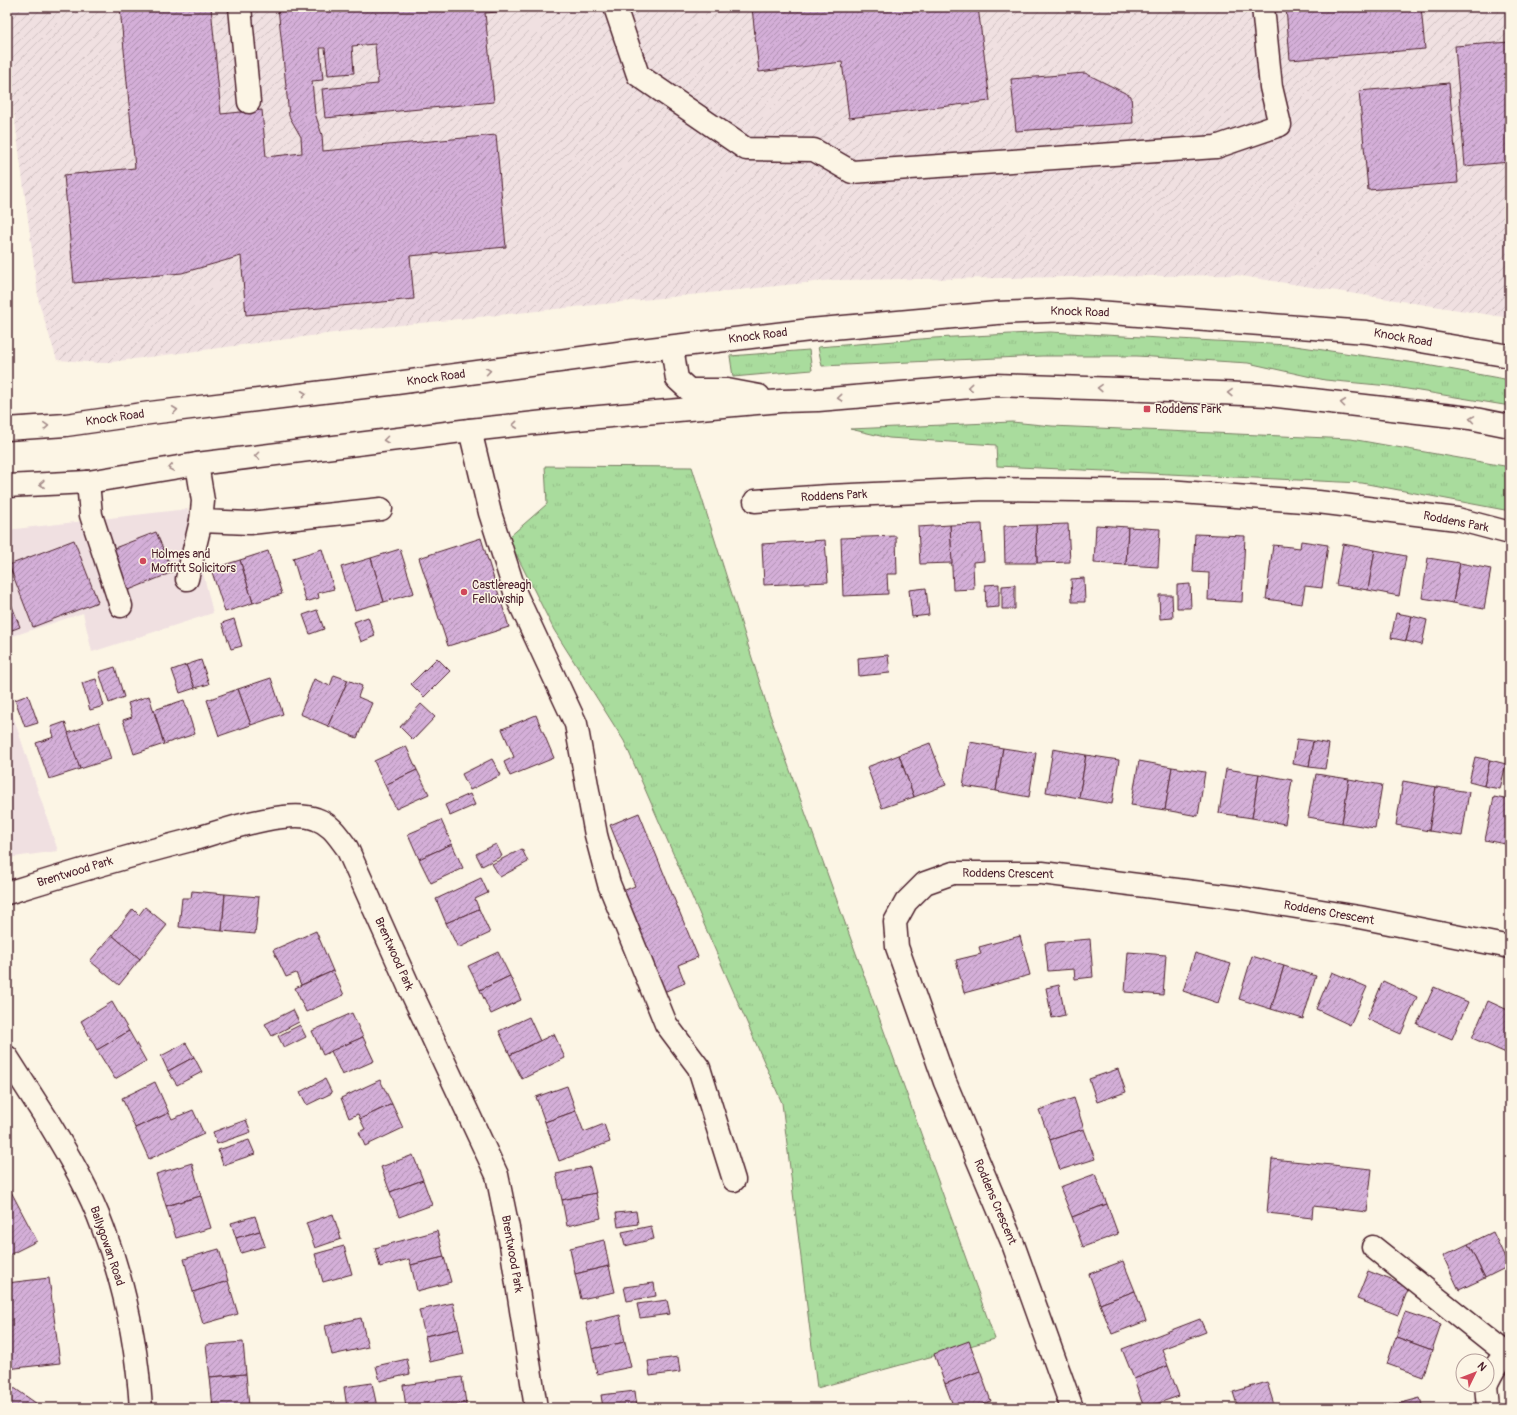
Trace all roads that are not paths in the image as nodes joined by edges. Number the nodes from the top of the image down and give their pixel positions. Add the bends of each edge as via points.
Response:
1 (240, 7) edge
2 (615, 7) edge
3 (1263, 7) edge
4 (249, 102) dead end
5 (672, 346) junction
6 (1510, 356) edge
7 (782, 401) junction
8 (1510, 426) edge
9 (7, 429) edge
10 (470, 430) junction
11 (197, 464) junction
12 (88, 482) junction
13 (7, 486) edge
14 (755, 501) dead end
15 (381, 509) dead end
16 (202, 521) junction
17 (1510, 533) edge
18 (187, 579) dead end
19 (121, 606) dead end
20 (7, 893) edge
21 (1510, 947) edge
22 (7, 1057) edge
23 (734, 1180) dead end
24 (1373, 1247) dead end
25 (1508, 1353) edge
26 (1495, 1369) edge
27 (1487, 1393) edge
28 (141, 1408) edge
29 (536, 1408) edge
30 (1072, 1408) edge
31 (1488, 1408) edge

1 - 4 main road
2 - 3 main road via 638,76 746,149 814,150 852,172 1216,147 1280,125 1271,87
5 - 6 main road, Knock Road via 997,313 1070,310 1367,332
5 - 7 main road via 677,379 688,390 727,390
9 -> 5 main road, Knock Road via 66,425
8 -> 7 main road via 1470,418 1269,395 1119,389 995,385
7 -> 10 main road
10 -> 11 main road
10 - 23 main road via 490,512 516,595 576,724 596,835 609,884 666,1024 699,1068
11 -> 12 main road
11 - 16 main road
12 -> 13 main road
12 - 19 main road via 91,515
14 - 17 main road, Roddens Park via 986,489 1167,490 1326,503 1457,519
15 - 16 main road via 250,523
16 - 18 main road
20 - 29 main road, Brentwood Park via 97,865 263,820 294,816 316,819 332,828 347,848 496,1175 510,1238
21 - 30 main road, Roddens Crescent via 1359,917 1241,898 1042,873 953,873 925,883 906,902 895,922 897,947 945,1082 1013,1244
22 - 28 main road, Ballygowan Road via 61,1144 84,1185 103,1228 128,1311
24 - 25 main road
25 - 26 main road
27 - 31 main road

